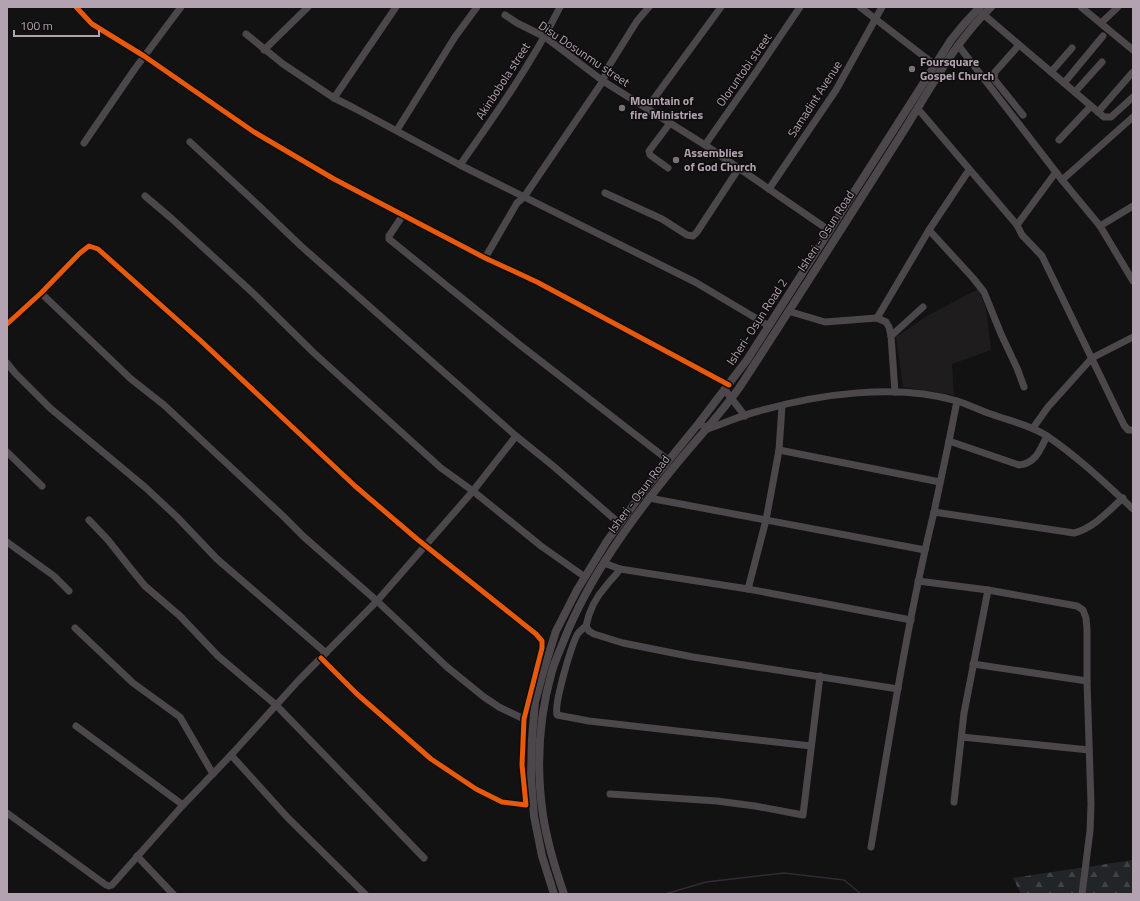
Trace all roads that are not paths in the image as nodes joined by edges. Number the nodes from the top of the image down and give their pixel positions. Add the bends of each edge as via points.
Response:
1 (76, 7) edge
2 (181, 7) edge
3 (308, 7) edge
4 (396, 7) edge
5 (477, 7) edge
6 (560, 7) edge
7 (650, 7) edge
8 (720, 7) edge
9 (800, 7) edge
10 (860, 7) edge
11 (882, 7) edge
12 (991, 7) edge
13 (1081, 7) edge
14 (1118, 7) edge
15 (982, 11) edge
16 (505, 15) dead end
17 (876, 20) junction
18 (1101, 23) junction
19 (246, 34) dead end
20 (1104, 36) dead end
21 (545, 37) junction
22 (958, 45) junction
23 (1019, 45) junction
24 (1072, 48) dead end
25 (264, 50) junction
26 (1133, 50) edge
27 (144, 56) junction
28 (1102, 62) dead end
29 (935, 65) junction
30 (1051, 72) junction
31 (1132, 73) edge
32 (603, 81) junction
33 (1064, 83) junction
34 (1075, 92) junction
35 (1133, 97) edge
36 (334, 98) junction
37 (1091, 106) junction
38 (647, 108) junction
39 (918, 109) junction
40 (1098, 112) junction
41 (1023, 115) dead end
42 (1133, 116) edge
43 (670, 123) junction
44 (397, 130) junction
45 (1059, 140) dead end
46 (190, 142) dead end
47 (84, 143) dead end
48 (705, 145) junction
49 (460, 165) junction
50 (668, 168) dead end
51 (739, 168) junction
52 (969, 170) junction
53 (1056, 172) junction
54 (1062, 180) junction
55 (769, 189) junction
56 (605, 193) dead end
57 (145, 196) dead end
58 (524, 197) junction
59 (1133, 206) edge
60 (403, 215) junction
61 (1018, 225) junction
62 (1100, 226) junction
63 (929, 230) junction
64 (830, 231) junction
65 (485, 258) junction
66 (1133, 280) edge
67 (41, 293) junction
68 (923, 307) dead end
69 (788, 311) junction
70 (877, 318) junction
71 (7, 324) edge
72 (769, 326) junction
73 (891, 336) junction
74 (1133, 337) edge
75 (1092, 358) junction
76 (7, 363) edge
77 (1024, 387) dead end
78 (727, 388) junction
79 (895, 392) junction
80 (731, 398) junction
81 (957, 401) junction
82 (782, 406) junction
83 (745, 416) junction
84 (699, 423) junction
85 (708, 428) junction
86 (1033, 428) junction
87 (1133, 430) edge
88 (516, 436) junction
89 (1047, 436) junction
90 (950, 441) junction
91 (779, 450) junction
92 (7, 452) edge
93 (668, 460) junction
94 (940, 482) junction
95 (42, 486) dead end
96 (473, 491) junction
97 (650, 498) junction
98 (1123, 498) junction
99 (1133, 509) edge
100 (934, 512) junction
101 (89, 520) dead end
102 (766, 520) junction
103 (619, 523) junction
104 (8, 544) edge
105 (425, 546) junction
106 (925, 550) junction
107 (604, 563) junction
108 (620, 569) junction
109 (585, 576) junction
110 (918, 581) junction
111 (748, 589) junction
112 (988, 590) junction
113 (69, 591) dead end
114 (377, 602) junction
115 (910, 620) junction
116 (586, 626) junction
117 (75, 628) dead end
118 (324, 656) junction
119 (973, 664) junction
120 (820, 676) junction
121 (1087, 681) junction
122 (898, 689) junction
123 (276, 705) junction
124 (524, 719) junction
125 (76, 726) dead end
126 (962, 737) junction
127 (811, 746) junction
128 (1089, 750) junction
129 (231, 755) junction
130 (213, 774) junction
131 (610, 794) dead end
132 (954, 802) dead end
133 (183, 805) junction
134 (7, 813) edge
135 (871, 848) dead end
136 (137, 856) junction
137 (424, 858) dead end
138 (173, 894) edge
139 (365, 894) edge
140 (554, 894) edge
141 (564, 894) edge
142 (1082, 894) edge

1 - 27 street via 92,24
2 - 27 street
3 - 25 street
4 - 36 street
5 - 44 street
6 - 21 street, Akinbobola street
7 - 32 street via 637,21
8 - 38 street
9 - 48 street, Oloruntobi street
10 - 17 street
11 - 17 street, Samadint Avenue
12 - 15 main road, Isheri - Osun Road
13 - 18 street
14 - 18 street
15 - 22 main road, Isheri - Osun Road
15 - 23 street
15 - 29 main road, Isheri- Osun Road 2 via 955,35
16 - 21 street, Disu Dosunmu street
17 - 29 street
17 - 55 street, Samadint Avenue via 836,90
18 - 26 street
19 - 25 street
20 - 33 street
21 - 32 street, Disu Dosunmu street
21 - 49 street, Akinbobola street
22 - 39 main road, Isheri - Osun Road
22 - 53 street
23 - 30 street
23 - 41 street via 993,76
24 - 30 street
25 - 36 street
27 - 47 street
27 - 60 street via 254,132 334,179
28 - 34 street
29 - 64 main road, Isheri- Osun Road 2
30 - 33 street
31 - 40 street
32 - 38 street, Disu Dosunmu street
32 - 58 street
33 - 34 street
34 - 37 street
35 - 40 street via 1111,117 1104,117
36 - 44 street
37 - 40 street
37 - 45 street
38 - 43 street, Disu Dosunmu street
39 - 52 street
39 - 69 main road, Isheri - Osun Road
42 - 54 street
43 - 48 street, Disu Dosunmu street
43 - 50 street via 649,151 650,155
44 - 49 street
46 - 88 street via 301,246
48 - 51 street, Disu Dosunmu street
49 - 58 street
51 - 55 street, Disu Dosunmu street
51 - 56 street via 693,236
52 - 61 street
52 - 63 street
53 - 54 street
53 - 61 street
54 - 62 street
55 - 64 street, Disu Dosunmu street
57 - 96 street via 172,218 314,353 441,468
58 - 65 street via 517,203
58 - 72 street via 694,282
59 - 62 street
60 - 65 street
60 - 93 street via 389,239
61 - 75 street via 1022,234 1042,256
62 - 66 street
63 - 70 street
63 - 77 street via 984,292
64 - 72 main road, Isheri- Osun Road 2
65 - 78 street via 537,282
67 - 71 street
67 - 105 street via 89,246 98,249 201,341 355,486
67 - 114 street via 131,379 164,405 284,516 304,538
68 - 73 street
69 - 70 street via 824,322
69 - 80 main road, Isheri - Osun Road
70 - 73 street via 886,322
72 - 78 main road, Isheri- Osun Road 2
73 - 79 street
74 - 75 street
75 - 86 street via 1048,407
75 - 87 street via 1124,425 1128,430
76 - 118 street via 50,408 146,488 217,559
78 - 80 street
78 - 84 main road, Isheri- Osun Road 2
79 - 81 street
79 - 82 street via 851,394
80 - 83 street
80 - 85 main road, Isheri - Osun Road
81 - 86 street
81 - 90 street
82 - 83 street
82 - 91 street
83 - 85 street
84 - 85 street
84 - 93 main road, Isheri- Osun Road 2
85 - 97 main road, Isheri - Osun Road
86 - 89 street
88 - 96 street
88 - 103 street
89 - 90 street via 1034,460 1025,465
89 - 98 street
90 - 94 street
91 - 94 street
91 - 102 street
92 - 95 street
93 - 103 main road, Isheri- Osun Road 2
94 - 100 street
96 - 105 street
96 - 109 street via 541,546
97 - 102 street
97 - 107 main road, Isheri - Osun Road
98 - 99 street
98 - 100 street via 1092,525 1074,533
100 - 106 street
101 - 123 street via 145,586 180,616 218,656
102 - 106 street
102 - 111 street
103 - 109 main road, Isheri- Osun Road 2
104 - 113 street via 54,576
105 - 114 street
105 - 124 street via 542,641
106 - 110 street
107 - 108 street
107 - 141 main road, Isheri - Osun Road via 579,606 552,670 544,703 540,740 543,815 551,854
108 - 111 street
108 - 116 street via 595,602
109 - 140 main road, Isheri- Osun Road 2 via 556,631 535,702 531,778 534,816 542,856
110 - 112 street
110 - 115 street
111 - 115 street
112 - 119 street
112 - 121 street via 1077,606 1083,610 1087,629
114 - 118 street
114 - 124 street via 484,698
115 - 122 street
116 - 120 street via 594,634 623,643 693,657
116 - 127 street via 577,635 574,644 557,715
117 - 130 street via 133,683 180,717
118 - 123 street
118 - 124 street via 357,694 431,759 476,789 502,802 526,805 522,765
119 - 121 street
119 - 126 street
120 - 122 street
120 - 127 street
121 - 128 street
122 - 135 street
123 - 129 street
123 - 137 street
125 - 133 street
126 - 128 street
126 - 132 street
127 - 131 street via 802,816 717,801
128 - 142 street via 1090,831
129 - 130 street
129 - 139 street via 288,818
130 - 133 street
133 - 136 street
134 - 136 street via 109,886
136 - 138 street

